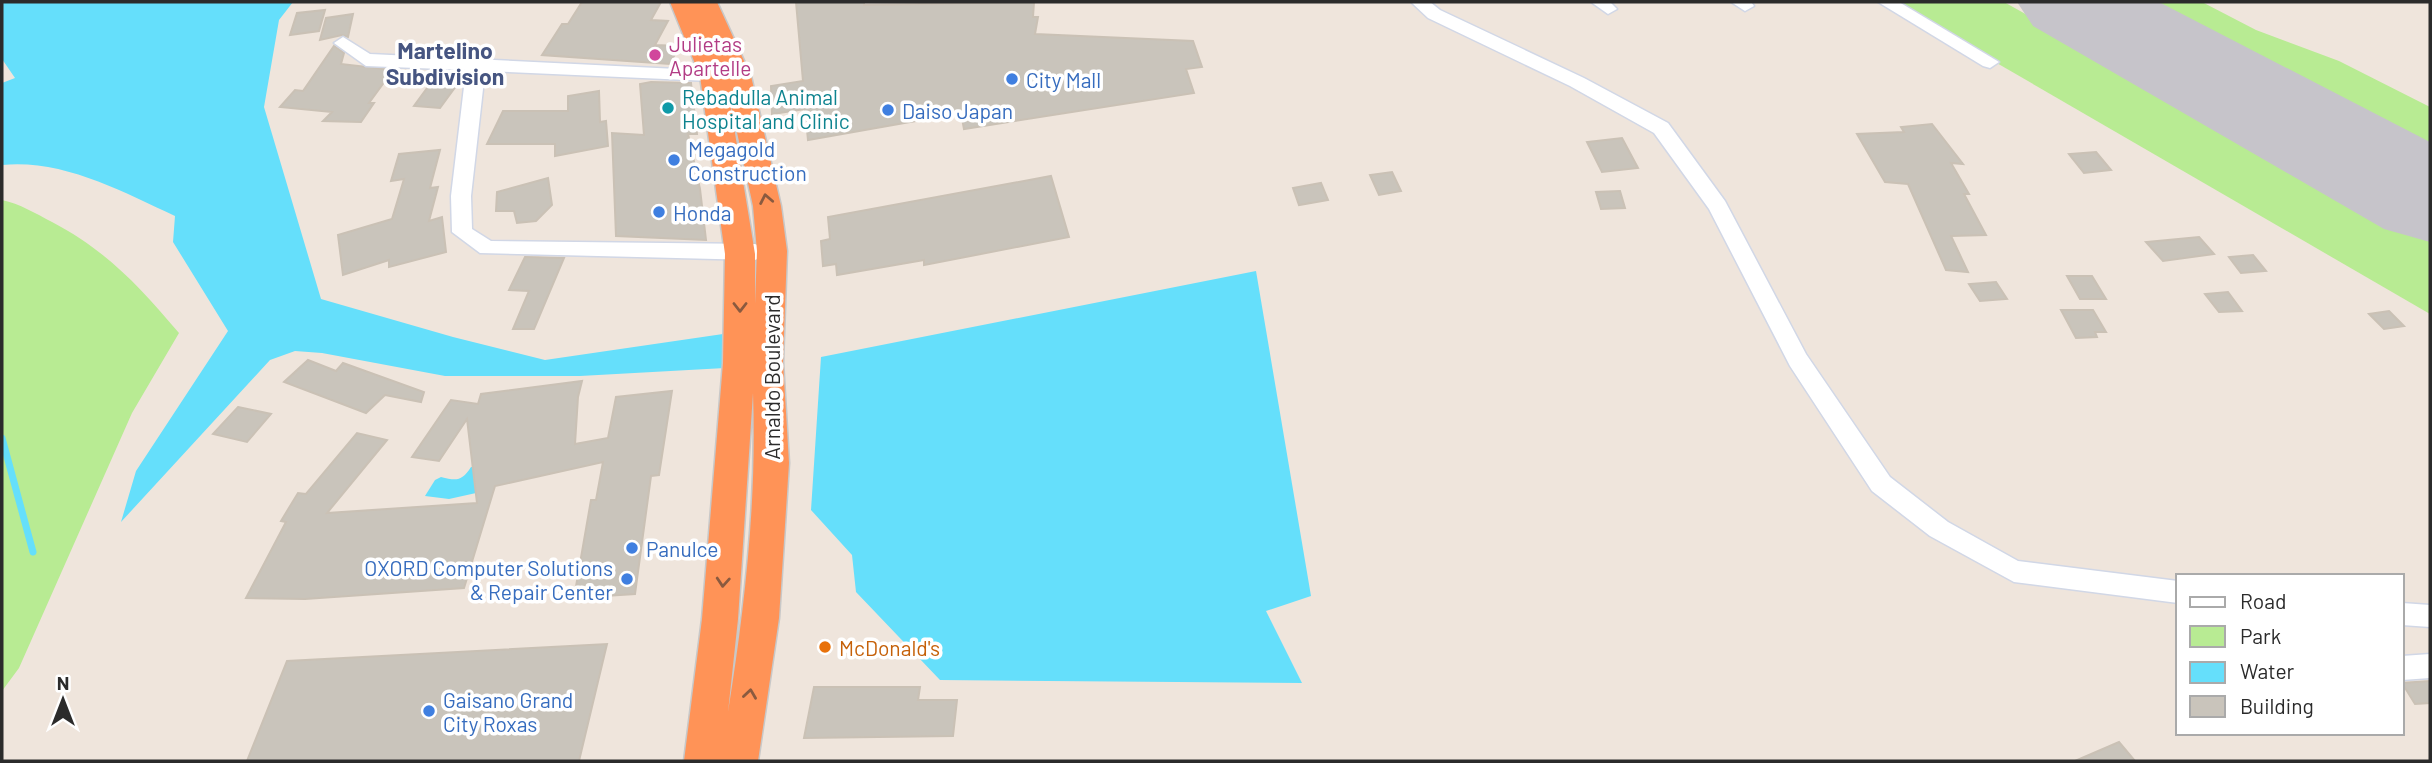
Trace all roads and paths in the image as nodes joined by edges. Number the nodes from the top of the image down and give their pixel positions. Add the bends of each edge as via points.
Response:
1 (682, 2) edge
2 (705, 2) edge
3 (1420, 2) edge
4 (1887, 2) edge
5 (343, 43) dead end
6 (1990, 62) dead end
7 (475, 65) junction
8 (726, 76) junction
9 (772, 251) junction
10 (740, 254) junction
11 (2176, 593) edge
12 (2404, 614) edge
13 (2430, 616) edge
14 (2430, 666) edge
15 (2404, 667) edge
16 (703, 761) edge
17 (739, 761) edge

1 - 8 highway, Arnaldo Boulevard
2 - 8 highway, Arnaldo Boulevard
3 - 11 street via 1434,14 1661,128 1718,206 1798,360 1881,484 1939,529 2014,571
4 - 6 street
5 - 7 street via 366,60
7 - 8 street
7 - 10 street via 461,197 462,232 487,248
9 -> 8 highway, Arnaldo Boulevard via 767,206
8 - 10 highway, Arnaldo Boulevard
9 - 10 street
17 -> 9 highway, Arnaldo Boulevard via 761,618 772,463 767,362
10 -> 16 highway, Arnaldo Boulevard via 739,363 720,620
12 - 13 street
14 - 15 street

